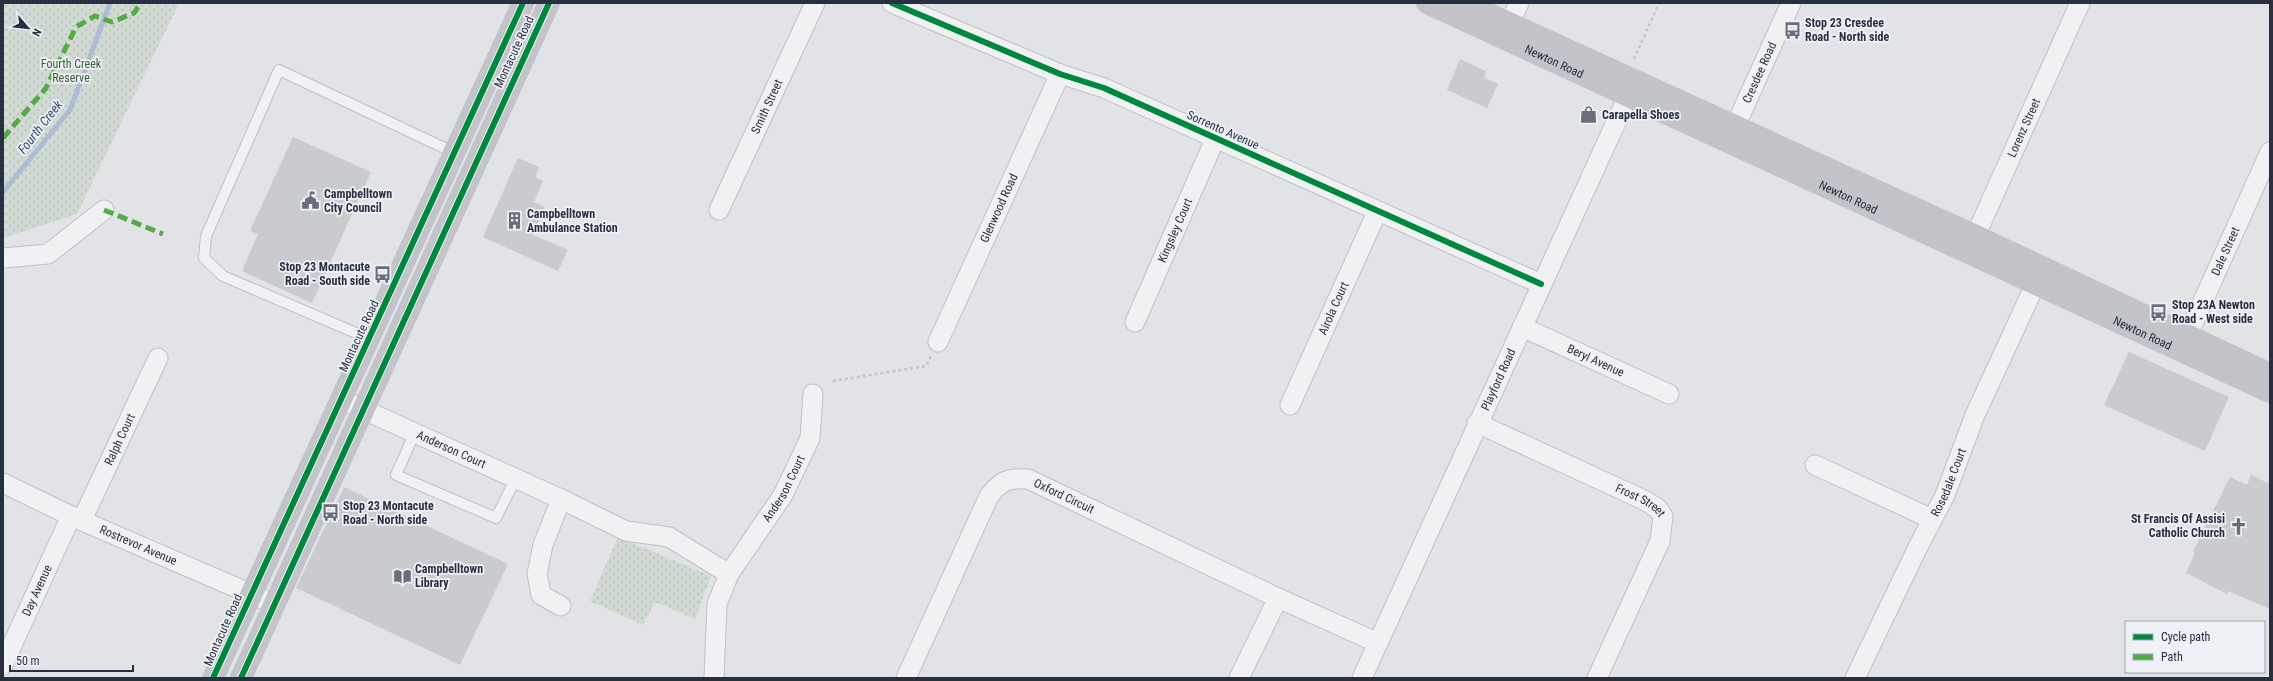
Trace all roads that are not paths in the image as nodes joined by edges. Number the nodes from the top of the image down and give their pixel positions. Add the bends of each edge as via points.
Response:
1 (523, 3) edge
2 (815, 3) edge
3 (892, 3) edge
4 (1427, 3) edge
5 (1465, 3) edge
6 (1519, 3) edge
7 (1791, 3) edge
8 (2080, 3) edge
9 (546, 8) edge
10 (1507, 30) junction
11 (1060, 74) junction
12 (1629, 84) junction
13 (1731, 134) junction
14 (1215, 139) junction
15 (2270, 152) edge
16 (455, 153) junction
17 (104, 210) dead end
18 (719, 210) dead end
19 (1378, 212) junction
20 (1972, 244) junction
21 (3, 258) edge
22 (2036, 283) junction
23 (1541, 284) junction
24 (1135, 322) dead end
25 (1522, 327) junction
26 (370, 339) junction
27 (938, 342) road end
28 (2184, 343) junction
29 (158, 358) dead end
30 (2270, 374) edge
31 (2270, 392) edge
32 (813, 394) dead end
33 (1669, 394) dead end
34 (342, 400) junction
35 (1290, 405) dead end
36 (363, 408) junction
37 (1477, 423) junction
38 (415, 432) junction
39 (1815, 464) dead end
40 (516, 478) junction
41 (3, 483) edge
42 (561, 499) junction
43 (77, 518) junction
44 (1932, 519) junction
45 (729, 574) junction
46 (252, 594) junction
47 (1278, 598) junction
48 (274, 604) junction
49 (561, 606) dead end
50 (1378, 643) junction
51 (3, 665) edge
52 (213, 678) edge
53 (240, 678) edge
54 (714, 678) edge
55 (906, 678) edge
56 (1239, 678) edge
57 (1362, 678) edge
58 (1597, 678) edge
59 (1855, 678) edge

1 - 9 street
1 - 16 main road, Montacute Road
2 - 18 street, Smith Street
3 - 11 street, Sorrento Avenue
4 - 10 main road, Newton Road
5 - 10 main road, Newton Road
6 - 10 street
7 - 13 street, Cresdee Road
8 - 20 street, Lorenz Street
9 - 36 main road, Montacute Road
10 - 12 main road, Newton Road
11 - 14 street, Sorrento Avenue via 1104,88
11 - 27 street, Glenwood Road
12 - 13 main road, Newton Road
12 - 23 street, Playford Road
13 - 20 main road, Newton Road
14 - 19 street, Sorrento Avenue
14 - 24 street, Kingsley Court
15 - 28 street, Dale Street
16 - 26 main road, Montacute Road
16 - 26 lane via 279,70 206,236 204,258 223,276
17 - 21 street via 48,254
19 - 23 street, Sorrento Avenue
19 - 35 street, Airola Court
20 - 22 main road, Newton Road
20 - 28 main road, Newton Road
22 - 28 main road, Newton Road
22 - 44 street, Rosedale Court via 1975,416 1945,495
23 - 25 street, Playford Road
25 - 33 street, Beryl Avenue
25 - 37 street, Playford Road
26 - 34 main road, Montacute Road
28 - 30 main road, Newton Road
28 - 31 main road, Newton Road
29 - 43 street, Ralph Court
32 - 45 street, Anderson Court via 810,438 784,495
34 - 36 street, Anderson Court
34 - 46 main road, Montacute Road
36 - 38 street, Anderson Court
36 - 48 main road, Montacute Road
37 - 50 street, Playford Road
37 - 58 street, Frost Street via 1646,501 1663,516 1660,541
38 - 40 street, Anderson Court
38 - 40 lane via 396,475 496,518
39 - 44 street
40 - 42 street, Anderson Court
41 - 43 street, Rostrevor Avenue
42 - 45 street, Anderson Court via 626,531 669,537
42 - 49 street via 543,545 537,574 541,595
43 - 46 street, Rostrevor Avenue
43 - 51 street, Day Avenue
44 - 59 street, Rosedale Court
45 - 54 street, Anderson Court via 717,604
46 - 48 street, Rostrevor Avenue
46 - 52 main road, Montacute Road
47 - 50 street, Oxford Circuit
47 - 55 street, Oxford Circuit via 1028,479 1013,479 1000,483 989,496
47 - 56 street
48 - 53 main road, Montacute Road
50 - 57 street, Playford Road

